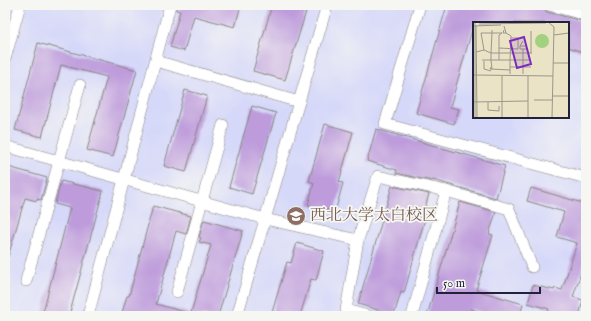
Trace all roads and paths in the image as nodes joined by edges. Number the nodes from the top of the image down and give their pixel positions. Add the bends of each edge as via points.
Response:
1 (20, 5) edge
2 (170, 5) edge
3 (327, 5) edge
4 (420, 5) edge
5 (549, 5) edge
6 (586, 15) edge
7 (10, 24) edge
8 (5, 59) edge
9 (156, 61) junction
10 (80, 85) dead end
11 (299, 102) junction
12 (224, 125) dead end
13 (5, 146) edge
14 (59, 161) junction
15 (586, 178) edge
16 (124, 180) junction
17 (446, 191) junction
18 (202, 201) junction
19 (265, 219) junction
20 (358, 240) junction
21 (532, 267) dead end
22 (26, 281) dead end
23 (177, 292) dead end
24 (88, 316) edge
25 (237, 316) edge
26 (368, 316) edge
27 (412, 316) edge

1 - 7 street
2 - 9 street
3 - 11 street
4 - 15 street via 385,124
5 - 6 street
7 - 8 street
9 - 11 street
9 - 16 street
10 - 14 street
11 - 19 street
12 - 18 street
13 - 14 street
14 - 16 street
14 - 22 street
16 - 18 street
16 - 24 street
17 - 20 street via 378,176
17 - 21 street via 509,209
17 - 27 street
18 - 19 street
18 - 23 street
19 - 20 street
19 - 25 street
20 - 26 street via 346,310

